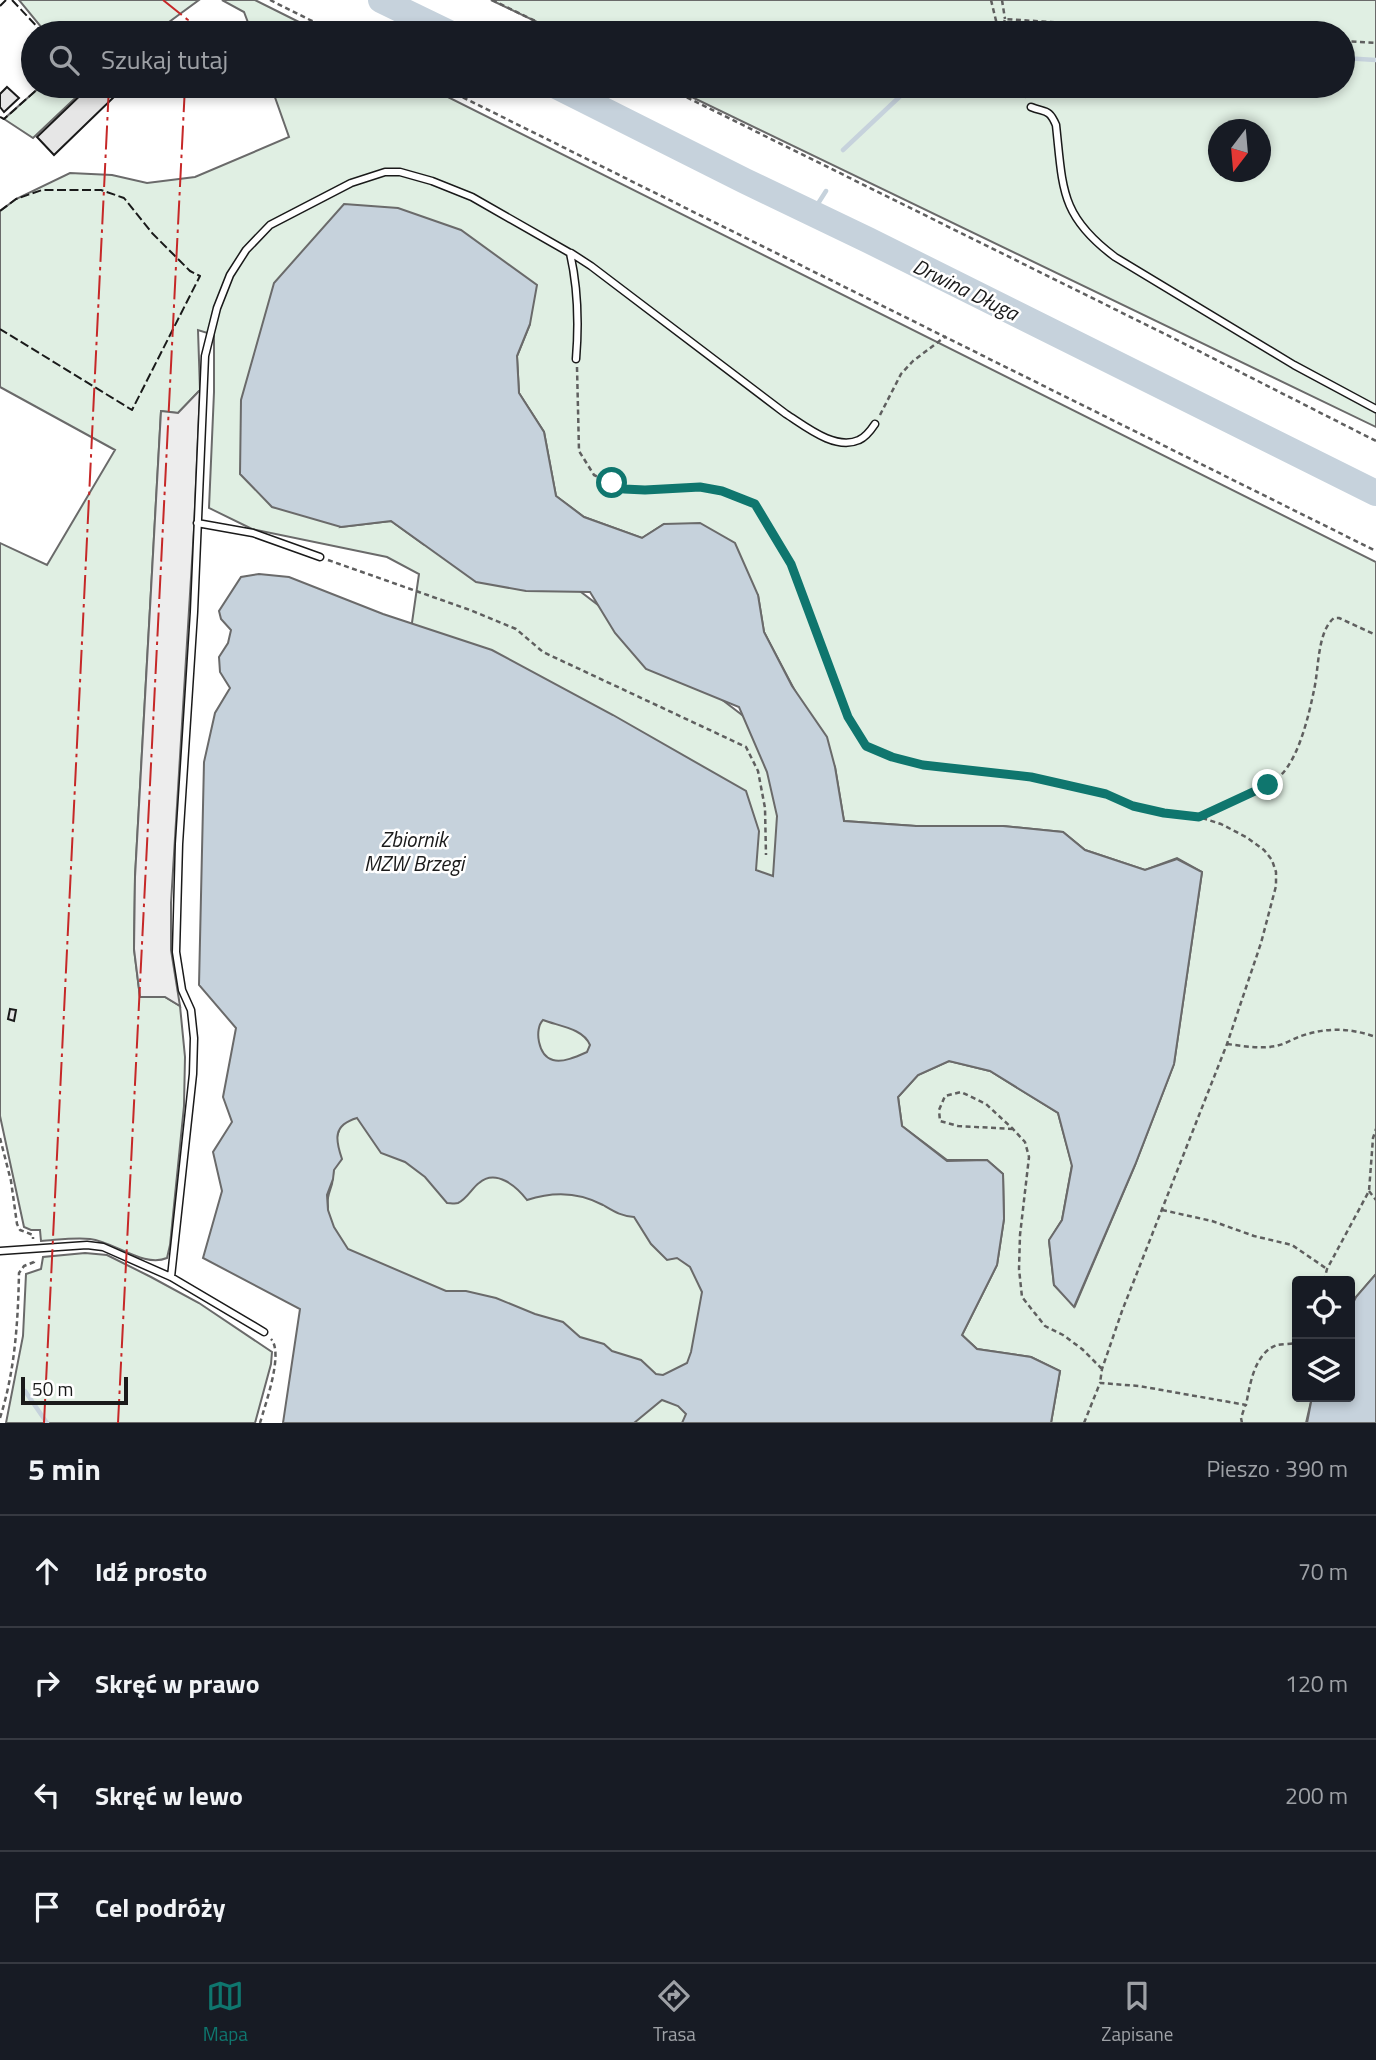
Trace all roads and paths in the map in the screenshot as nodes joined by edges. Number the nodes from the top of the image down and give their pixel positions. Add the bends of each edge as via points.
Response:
1 (270, 0) edge
2 (492, 0) edge
3 (992, 0) edge
4 (1002, 0) edge
5 (1005, 19) joint
6 (312, 21) edge
7 (535, 21) edge
8 (997, 21) edge
9 (1035, 21) edge
10 (1355, 42) edge
11 (1376, 43) edge
12 (464, 98) edge
13 (688, 98) edge
14 (1026, 98) edge
15 (1031, 107) joint
16 (570, 253) junction
17 (946, 336) junction
18 (576, 359) joint
19 (1376, 410) edge
20 (875, 424) joint
21 (1376, 441) edge
22 (197, 523) junction
23 (1376, 551) edge
24 (320, 557) joint
25 (1376, 635) edge
26 (1199, 817) junction
27 (766, 855) dead end
28 (1376, 1037) edge
29 (1227, 1044) junction
30 (1013, 1129) junction
31 (1376, 1129) edge
32 (0, 1138) edge
33 (1369, 1191) junction
34 (1376, 1200) edge
35 (1162, 1210) junction
36 (34, 1249) junction
37 (0, 1251) edge
38 (1327, 1269) junction
39 (1325, 1276) edge
40 (171, 1277) junction
41 (264, 1332) joint
42 (1292, 1343) edge
43 (1102, 1369) junction
44 (1100, 1383) junction
45 (1246, 1405) junction
46 (0, 1418) edge
47 (260, 1423) edge
48 (1084, 1423) edge
49 (1242, 1423) edge

1 - 6 path
2 - 7 path
3 - 8 path
4 - 5 path
5 - 9 path
10 - 11 path
12 - 17 path
13 - 21 path
14 - 15 path
15 - 19 lane via 1044,109 1053,118 1063,188 1088,236 1115,257
16 - 18 lane via 579,321
16 - 20 lane via 804,426 845,443 866,436
16 - 22 lane via 472,197 400,172 351,183 270,225 230,275 205,356
17 - 20 path via 901,374
17 - 23 path
18 - 26 path via 579,450 594,475 624,489 700,487 755,504 791,564 848,717 866,746 923,765 1031,777 1106,794 1133,806
22 - 24 lane via 253,533
22 - 40 lane via 176,952 182,990 191,1010 194,1050
24 - 27 path via 516,629 543,652 746,747 758,771 765,808
25 - 26 path via 1339,618 1329,622 1302,734 1282,774
26 - 29 path via 1246,837 1264,850 1276,872 1261,943
28 - 29 path via 1356,1030 1329,1029 1278,1046
29 - 35 path
30 - 30 path via 986,1104 961,1092 945,1096 939,1110 940,1121 958,1126
30 - 43 path via 1025,1142 1029,1157 1020,1235 1022,1297 1045,1326 1082,1349
31 - 33 path
32 - 36 path via 17,1224 33,1235
33 - 34 path
33 - 38 path
35 - 38 path via 1292,1245
35 - 43 path
36 - 37 lane
36 - 40 lane via 103,1247
36 - 46 path via 34,1262 19,1273 14,1358
38 - 39 path
40 - 41 lane
41 - 47 path via 275,1344 276,1358
42 - 45 path via 1277,1345 1263,1355 1252,1375
43 - 44 path
44 - 45 path
44 - 48 path
45 - 49 path

